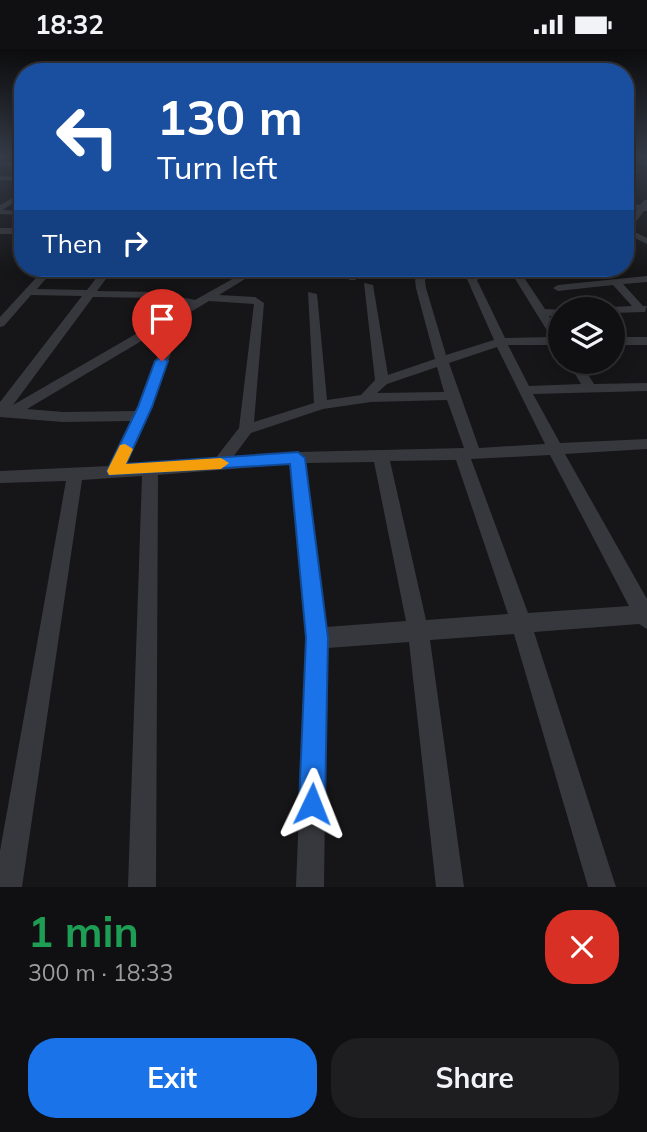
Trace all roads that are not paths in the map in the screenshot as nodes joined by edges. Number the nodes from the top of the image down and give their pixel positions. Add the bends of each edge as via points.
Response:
1 (634, 228) edge
2 (647, 241) edge
3 (42, 277) edge
4 (102, 277) edge
5 (242, 277) edge
6 (422, 277) edge
7 (476, 277) edge
8 (519, 277) edge
9 (647, 279) edge
10 (615, 282) junction
11 (368, 285) dead end
12 (558, 288) dead end
13 (28, 292) junction
14 (312, 294) dead end
15 (87, 295) junction
16 (202, 301) junction
17 (644, 309) edge
18 (625, 310) edge
19 (541, 313) junction
20 (548, 313) edge
21 (178, 314) junction
22 (548, 323) edge
23 (0, 324) edge
24 (548, 340) edge
25 (625, 341) edge
26 (647, 341) edge
27 (499, 342) junction
28 (442, 361) junction
29 (581, 374) edge
30 (382, 381) junction
31 (647, 387) edge
32 (590, 388) junction
33 (523, 390) junction
34 (367, 396) junction
35 (452, 396) junction
36 (321, 405) junction
37 (3, 412) edge
38 (140, 416) junction
39 (246, 429) junction
40 (647, 444) edge
41 (554, 449) junction
42 (467, 454) junction
43 (381, 456) junction
44 (298, 458) junction
45 (219, 464) junction
46 (150, 468) junction
47 (115, 471) junction
48 (75, 475) junction
49 (0, 477) edge
50 (646, 616) edge
51 (521, 623) junction
52 (418, 630) junction
53 (317, 638) junction
54 (8, 887) edge
55 (142, 887) edge
56 (310, 887) edge
57 (450, 887) edge
58 (602, 887) edge

1 - 2 street
3 - 13 street
4 - 15 street
5 - 16 street
6 - 28 street via 421,288
7 - 27 street via 472,279
8 - 19 street
9 - 10 street
10 - 12 street
10 - 17 street
11 - 30 street
13 - 15 street
13 - 23 street
14 - 36 street
15 - 16 street
15 - 37 street
16 - 21 street
16 - 39 street via 258,302
17 - 18 street
19 - 20 street
19 - 22 street
21 - 37 street
21 - 38 street
24 - 27 street
25 - 26 street
27 - 28 street
27 - 33 street
28 - 30 street
28 - 35 street
29 - 32 street
30 - 34 street
31 - 32 street
32 - 33 street
33 - 41 street
34 - 35 street
34 - 36 street
35 - 42 street
36 - 39 street
37 - 38 street
38 - 47 street
39 - 45 street
40 - 41 street
41 - 42 street
41 - 50 street
42 - 43 street
42 - 51 street
43 - 44 street
43 - 52 street
44 - 45 street
44 - 53 street
45 - 46 street
46 - 47 street
46 - 55 street
47 - 48 street
48 - 49 street
48 - 54 street
50 - 51 street
51 - 52 street
51 - 58 street
52 - 53 street
52 - 57 street
53 - 56 street

